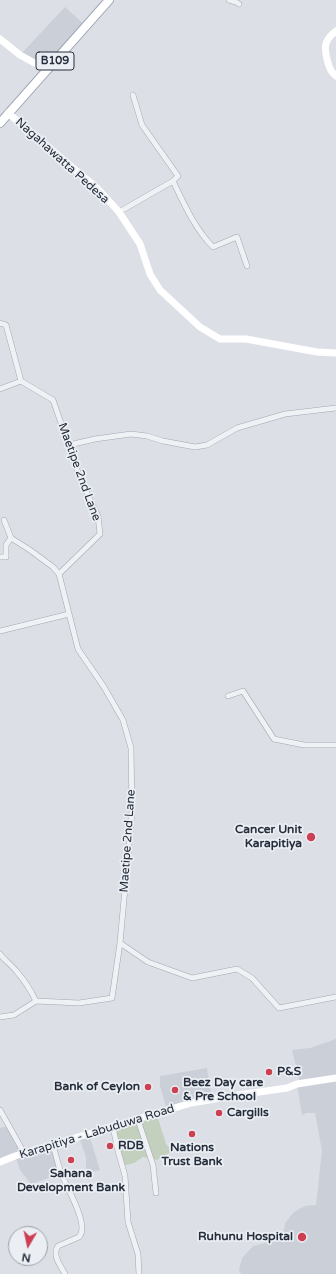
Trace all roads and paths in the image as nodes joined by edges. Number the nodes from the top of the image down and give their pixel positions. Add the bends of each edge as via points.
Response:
1 (109, 0) edge
2 (229, 0) edge
3 (239, 4) dead end
4 (336, 32) edge
5 (0, 39) edge
6 (47, 70) junction
7 (336, 76) edge
8 (133, 95) dead end
9 (8, 113) junction
10 (0, 123) edge
11 (173, 181) junction
12 (119, 212) junction
13 (247, 266) dead end
14 (0, 323) edge
15 (336, 353) edge
16 (21, 381) junction
17 (0, 388) edge
18 (336, 408) edge
19 (69, 445) junction
20 (4, 520) dead end
21 (11, 538) junction
22 (0, 557) edge
23 (59, 574) junction
24 (68, 613) junction
25 (23, 623) dead end
26 (0, 632) edge
27 (228, 696) dead end
28 (336, 745) edge
29 (120, 943) junction
30 (0, 954) edge
31 (336, 997) edge
32 (36, 1001) junction
33 (0, 1017) edge
34 (336, 1078) edge
35 (0, 1110) edge
36 (138, 1120) junction
37 (113, 1127) junction
38 (53, 1145) junction
39 (24, 1153) junction
40 (0, 1162) edge
41 (156, 1192) dead end
42 (65, 1274) edge
43 (139, 1274) edge

1 - 6 main road, B109
2 - 3 street
4 - 7 street via 328,39 324,51 331,72
5 - 6 street via 20,55
6 - 9 main road, B109
8 - 11 street via 142,125 178,176
9 - 10 main road, B109
9 - 12 street, Nagahawatta Pedesa via 99,190
11 - 12 street
11 - 13 street via 188,212 206,239 213,246 236,237
12 - 15 street, Nagahawatta Pedesa via 140,244 150,274 160,290 200,327 220,339 246,339
14 - 16 street via 6,325
16 - 17 street
16 - 19 street, Maetipe 2nd Lane via 53,400
18 - 19 street via 285,414 237,428 207,445 196,447 131,434
19 - 23 street, Maetipe 2nd Lane via 81,481 98,516 100,534
20 - 21 street
21 - 22 street via 6,545 6,557
21 - 23 street
23 - 24 street, Maetipe 2nd Lane
24 - 25 street
24 - 26 street
24 - 29 street, Maetipe 2nd Lane via 78,649 123,720 131,748 132,812
27 - 28 street via 243,691 274,740 304,745
29 - 31 street via 148,962 192,978 237,969 252,978 279,1008
29 - 32 street, Maetipe 2nd Lane via 112,998 80,1003
30 - 32 street via 17,971
32 - 33 street via 14,1015
34 - 36 street, Karapitiya - Labuduwa Road via 191,1103
35 - 39 street
36 - 37 street, Karapitiya - Labuduwa Road
36 - 41 street via 153,1165
37 - 38 street, Karapitiya - Labuduwa Road
37 - 43 street via 125,1176 128,1222 138,1254
38 - 39 street, Karapitiya - Labuduwa Road
38 - 42 street via 61,1174 82,1220 83,1228 79,1237 56,1249 56,1257
39 - 40 street, Karapitiya - Labuduwa Road

